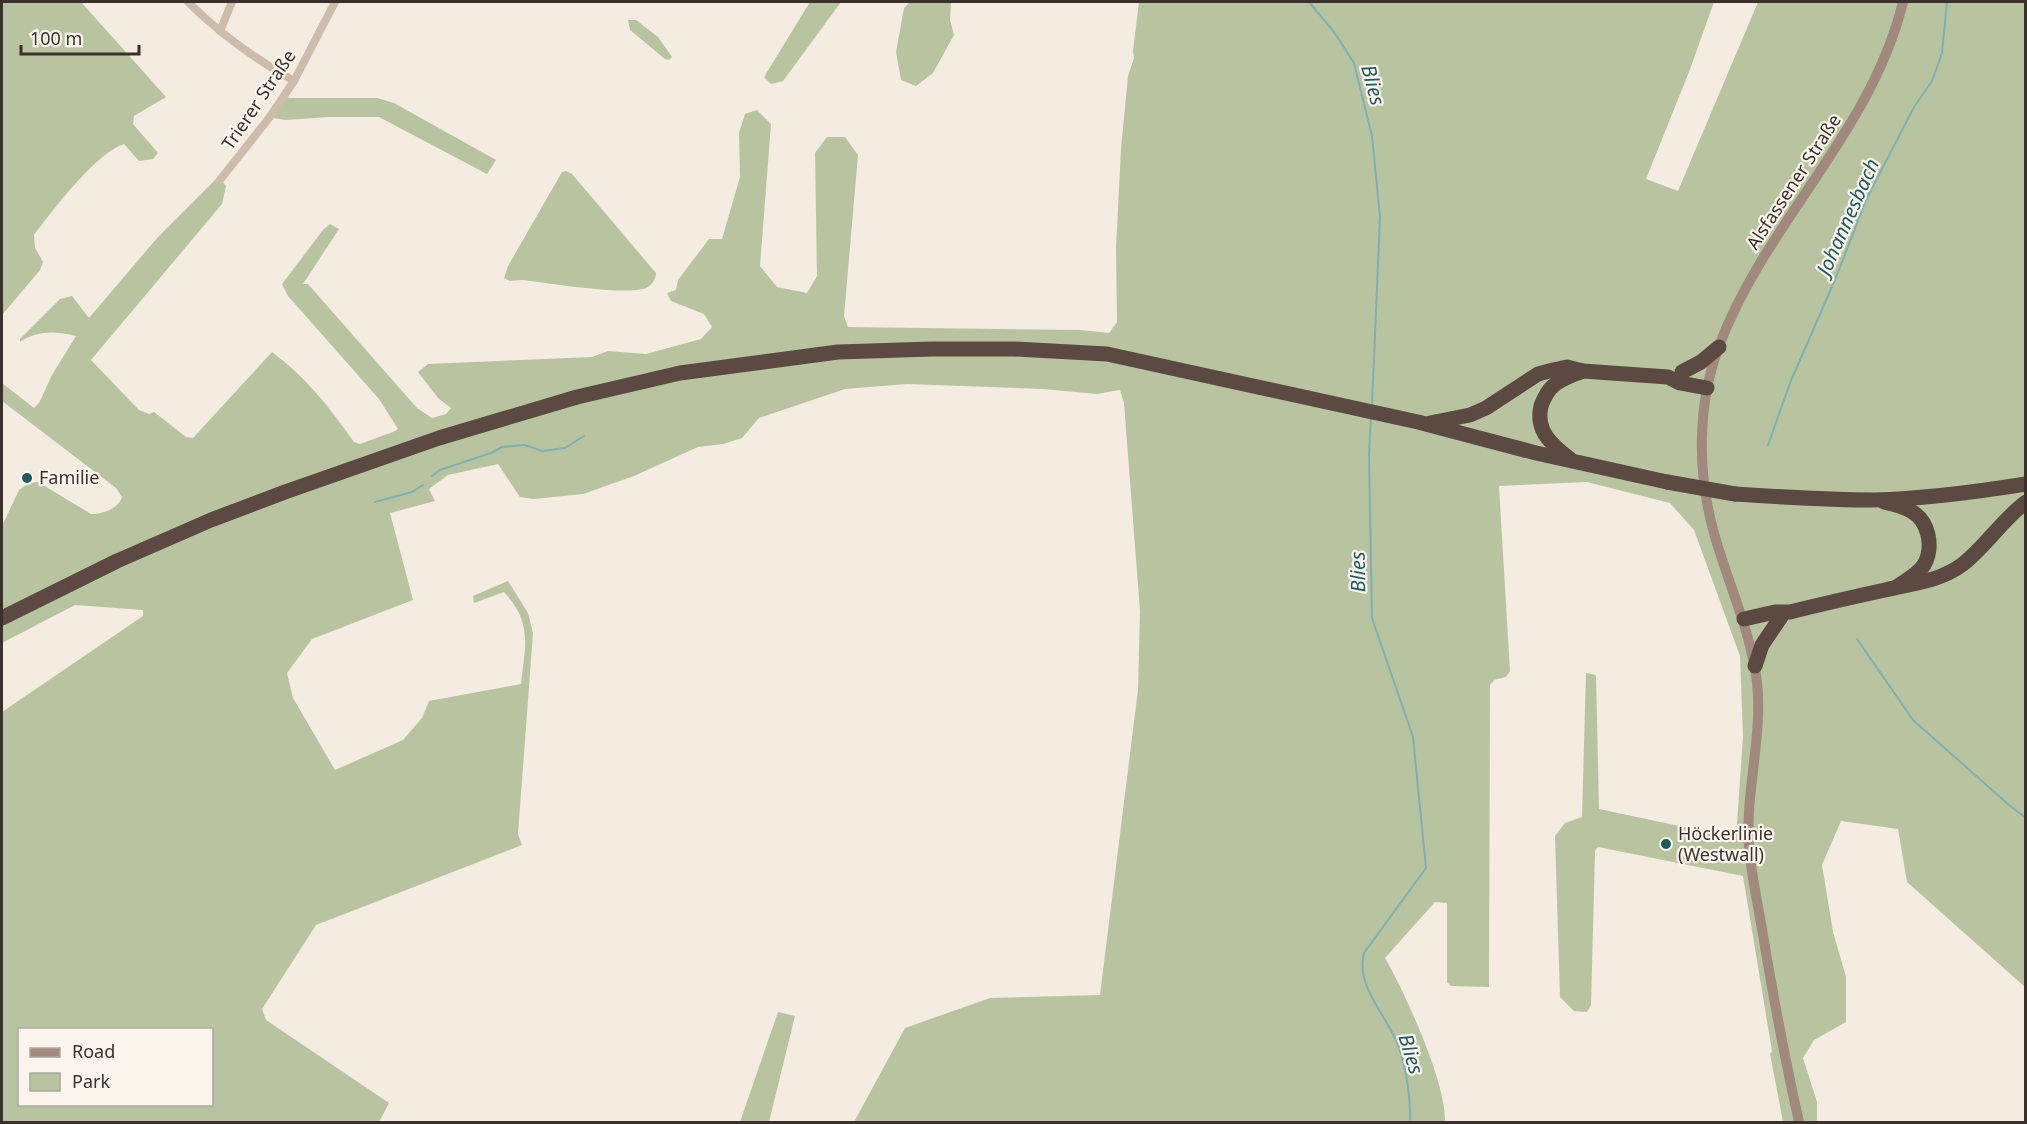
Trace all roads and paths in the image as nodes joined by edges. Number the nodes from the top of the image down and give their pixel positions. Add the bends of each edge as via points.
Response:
1 (188, 2) edge
2 (232, 2) edge
3 (335, 2) edge
4 (1903, 2) edge
5 (220, 31) junction
6 (294, 81) junction
7 (220, 180) dead end
8 (1719, 347) junction
9 (1583, 371) junction
10 (1675, 375) junction
11 (1708, 383) junction
12 (1421, 423) junction
13 (1575, 462) junction
14 (2025, 484) edge
15 (1875, 500) junction
16 (2025, 502) edge
17 (1897, 587) junction
18 (1786, 614) junction
19 (2, 618) edge
20 (1745, 624) junction
21 (1755, 666) junction
22 (1799, 1122) edge

1 - 5 street
2 - 5 street
3 - 6 street, Trierer Straße
4 - 8 main road, Alsfassener Straße via 1872,87 1850,128 1755,274
5 - 6 street via 241,49
6 - 7 street, Trierer Straße
8 - 10 highway
8 - 11 main road, Alsfassener Straße
9 - 10 highway
9 - 12 highway via 1567,367 1538,374 1470,415
9 - 13 highway via 1564,379 1545,395 1539,422 1554,447
10 - 11 highway
11 - 20 main road, Alsfassener Straße via 1702,439 1704,487 1714,534
12 - 13 highway
12 - 19 highway via 1107,354 932,349 838,352 750,362 680,373 577,397 439,438 211,520
13 - 15 highway, bridge via 1735,494
14 - 15 highway
15 - 17 highway via 1912,511 1928,535 1924,565
16 - 17 highway via 1946,575 1922,584
17 - 18 highway
18 - 20 highway
18 - 21 highway via 1762,645
20 - 21 main road, Alsfassener Straße
21 - 22 main road, Alsfassener Straße via 1758,720 1748,812 1749,848

